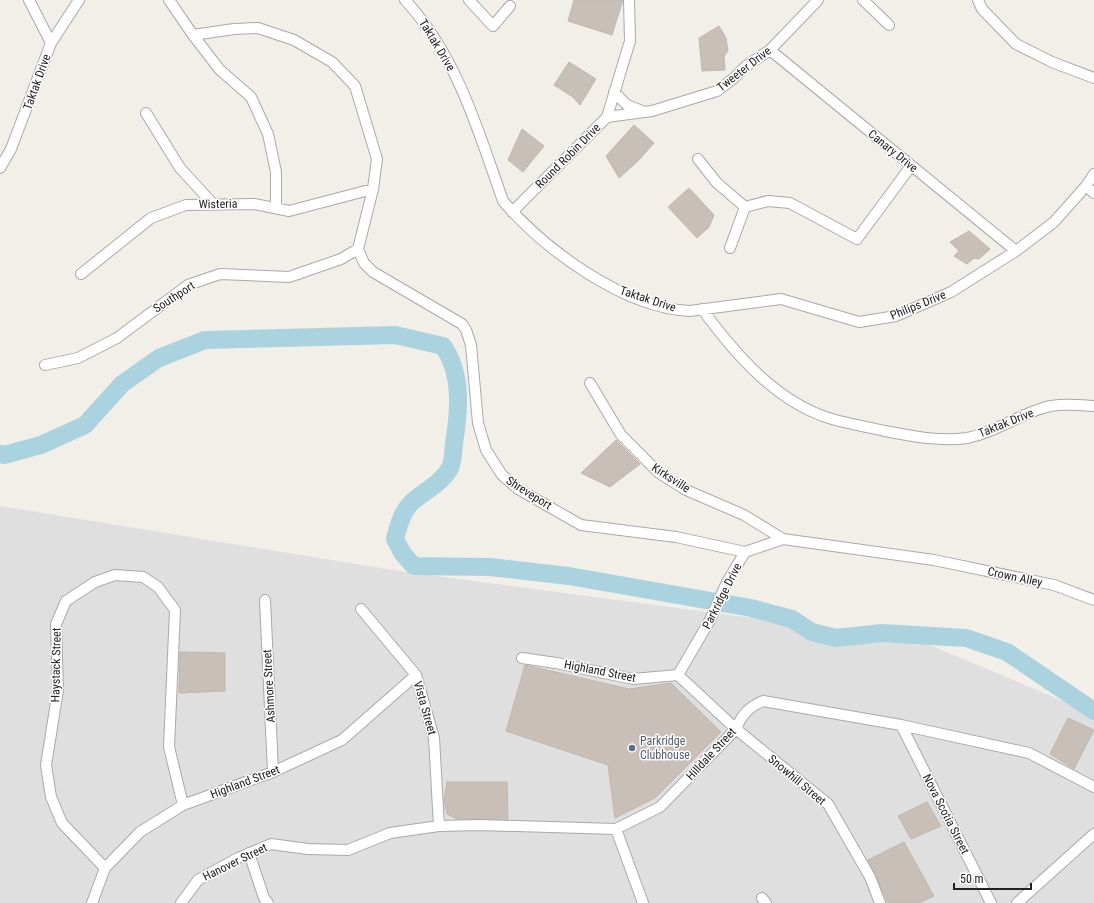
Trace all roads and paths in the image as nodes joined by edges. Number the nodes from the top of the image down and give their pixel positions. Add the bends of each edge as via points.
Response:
1 (29, 0) edge
2 (79, 0) edge
3 (170, 0) edge
4 (405, 0) edge
5 (469, 0) edge
6 (629, 0) edge
7 (818, 0) edge
8 (863, 0) edge
9 (978, 0) edge
10 (510, 6) dead end
11 (890, 25) dead end
12 (193, 35) junction
13 (51, 44) junction
14 (770, 50) junction
15 (1094, 78) edge
16 (614, 92) junction
17 (646, 112) junction
18 (146, 113) dead end
19 (606, 117) junction
20 (698, 159) dead end
21 (911, 166) junction
22 (0, 168) edge
23 (1094, 174) edge
24 (373, 189) junction
25 (1090, 190) edge
26 (214, 204) junction
27 (745, 206) junction
28 (276, 208) junction
29 (512, 212) junction
30 (730, 248) dead end
31 (358, 249) junction
32 (1016, 251) junction
33 (81, 274) dead end
34 (702, 309) junction
35 (45, 365) dead end
36 (590, 383) dead end
37 (1094, 406) edge
38 (783, 539) junction
39 (745, 552) junction
40 (934, 560) joint
41 (265, 600) dead end
42 (1094, 600) edge
43 (361, 609) dead end
44 (522, 658) dead end
45 (416, 675) junction
46 (678, 675) junction
47 (901, 725) junction
48 (736, 729) junction
49 (273, 772) junction
50 (1094, 787) edge
51 (183, 805) junction
52 (439, 826) junction
53 (616, 829) junction
54 (1094, 834) edge
55 (249, 853) junction
56 (105, 868) junction
57 (92, 903) edge
58 (181, 903) edge
59 (268, 903) edge
60 (643, 903) edge
61 (761, 903) edge
62 (766, 903) edge
63 (880, 903) edge
64 (991, 903) edge
65 (1017, 903) edge

1 - 13 street
2 - 13 street, Taktak Drive
3 - 12 street
4 - 29 street, Taktak Drive via 423,20 451,64 503,201
5 - 10 street via 492,26
6 - 16 street, Round Robin Drive via 630,41
7 - 14 street, Tweeter Drive
8 - 11 street
9 - 15 street via 982,9 1016,44 1052,62
12 - 24 street via 258,28 294,40 332,62 355,86 377,159
12 - 28 street via 220,70 251,98 268,134 276,172
13 - 22 street, Taktak Drive via 11,149
14 - 17 street, Tweeter Drive via 746,66 717,91
14 - 21 street, Canary Drive
16 - 17 street via 627,105
16 - 19 street, Round Robin Drive
17 - 19 street, Tweeter Drive
18 - 26 street via 180,168
19 - 29 street, Round Robin Drive
20 - 27 street via 717,183
21 - 27 street via 858,238 790,203 768,201
21 - 32 street, Canary Drive
23 - 25 street, Philips Drive
24 - 28 street, Wisteria via 289,211
24 - 31 street
25 - 32 street, Philips Drive
26 - 28 street, Wisteria via 254,204
26 - 33 street, Wisteria via 186,205 151,218
27 - 30 street
29 - 34 street, Taktak Drive via 554,249 594,278 660,306 676,310
31 - 35 street, Southport via 341,259 289,277 220,274 188,285 116,338 78,358
31 - 39 street, Shreveport via 364,263 373,272 462,324 466,330 474,367 478,423 486,450 502,476 518,489 581,525 676,537
32 - 34 street, Philips Drive via 951,292 896,316 859,322 781,300
34 - 37 street, Taktak Drive via 716,329 753,370 796,404 831,419 904,435 966,438 996,430 1043,408 1068,405
36 - 38 street, Kirksville via 621,435 659,473 686,490 744,515
38 - 39 street, Parkridge Drive
38 - 40 street, Parkridge Drive
39 - 46 street, Parkridge Drive
40 - 42 street, Crown Alley via 1054,585
41 - 49 street, Ashmore Street
43 - 45 street, Vista Street
44 - 46 street, Highland Street via 633,679
45 - 49 street, Highland Street via 342,740
45 - 52 street, Vista Street via 434,738
46 - 48 street
47 - 48 street, Hilldale Street via 763,701 742,715
47 - 50 street, Hilldale Street via 1029,753
47 - 64 street, Nova Scotia Street
48 - 53 street, Hilldale Street via 660,807
48 - 63 street, Snowhill Street via 828,804 870,877
49 - 51 street, Highland Street
51 - 56 street, Highland Street via 140,832
51 - 56 street, Haystack Street via 169,747 175,610 158,587 143,578 115,576 95,582 66,601 56,624 58,690 46,765 51,797 62,823
52 - 53 street, Hilldale Street
52 - 55 street, Hanover Street via 390,833 348,850 308,850 271,844
53 - 60 street
54 - 65 street
55 - 58 street, Hanover Street via 198,880
55 - 59 street
56 - 57 street, Highland Street
61 - 62 street via 762,898

